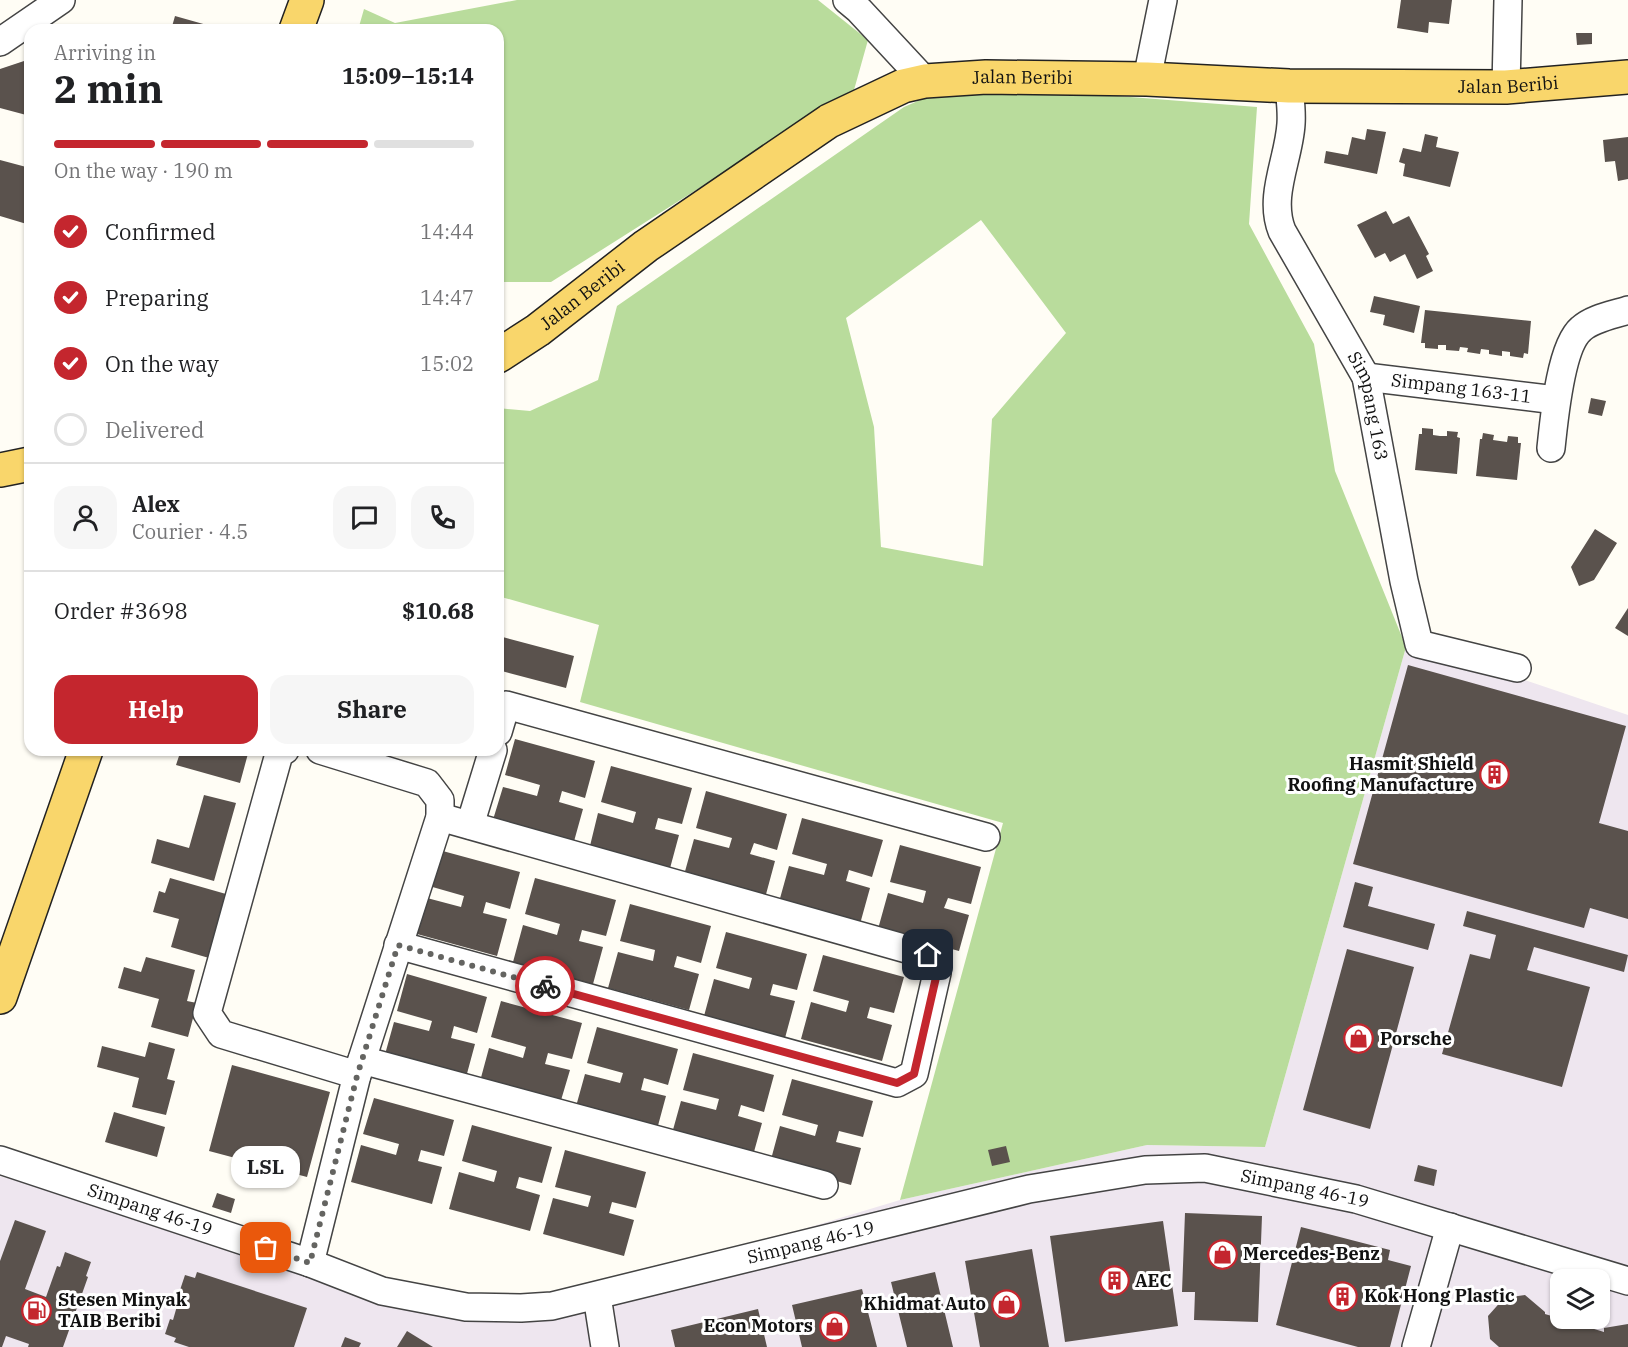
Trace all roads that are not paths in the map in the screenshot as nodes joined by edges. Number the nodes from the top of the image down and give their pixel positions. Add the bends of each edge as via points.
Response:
1 (61, 0) edge
2 (307, 0) edge
3 (322, 0) edge
4 (847, 0) edge
5 (1163, 0) edge
6 (1508, 0) edge
7 (26, 24) edge
8 (298, 24) edge
9 (315, 24) edge
10 (24, 25) edge
11 (0, 42) edge
12 (1628, 77) edge
13 (1147, 79) junction
14 (925, 81) junction
15 (1289, 86) junction
16 (1506, 87) junction
17 (1628, 310) edge
18 (504, 352) edge
19 (1366, 377) junction
20 (1556, 400) junction
21 (1551, 448) dead end
22 (1517, 668) dead end
23 (504, 712) edge
24 (63, 756) edge
25 (84, 756) edge
26 (278, 756) edge
27 (362, 756) edge
28 (491, 756) edge
29 (440, 817) junction
30 (470, 825) junction
31 (986, 837) dead end
32 (0, 934) edge
33 (398, 945) junction
34 (0, 997) edge
35 (360, 1068) junction
36 (0, 1160) edge
37 (824, 1185) dead end
38 (1450, 1227) junction
39 (310, 1263) junction
40 (1628, 1281) edge
41 (597, 1296) junction
42 (605, 1347) edge
43 (1416, 1347) edge

1 - 7 street
2 - 8 main road
3 - 9 main road
4 - 14 street
5 - 13 street
6 - 16 street
10 - 11 street
12 - 16 main road, Jalan Beribi
13 - 14 main road, Jalan Beribi via 986,77
13 - 15 main road, Jalan Beribi
14 - 18 main road, Jalan Beribi via 903,86 830,121 646,246
15 - 16 main road, Jalan Beribi
15 - 19 street, Simpang 163 via 1291,125 1278,221
17 - 20 street, Simpang 163-11 via 1592,321 1575,335
19 - 20 street, Simpang 163-11
19 - 22 street, Simpang 163 via 1419,644
20 - 21 street, Simpang 163-11
23 - 31 street via 506,705
24 - 32 main road
25 - 34 main road
26 - 35 street via 207,1013 221,1034
27 - 29 street via 426,783 440,800
28 - 30 street
29 - 30 street
29 - 33 street
30 - 33 street via 928,955 937,973 914,1074 897,1083
33 - 35 street
35 - 37 street
35 - 39 street
36 - 39 street, Simpang 46-19
38 - 40 street, Simpang 46-19
38 - 41 street, Simpang 46-19 via 1356,1199 1205,1168 1145,1170 1029,1189
38 - 43 street
39 - 41 street, Simpang 46-19 via 382,1292 466,1307 552,1306
41 - 42 street

